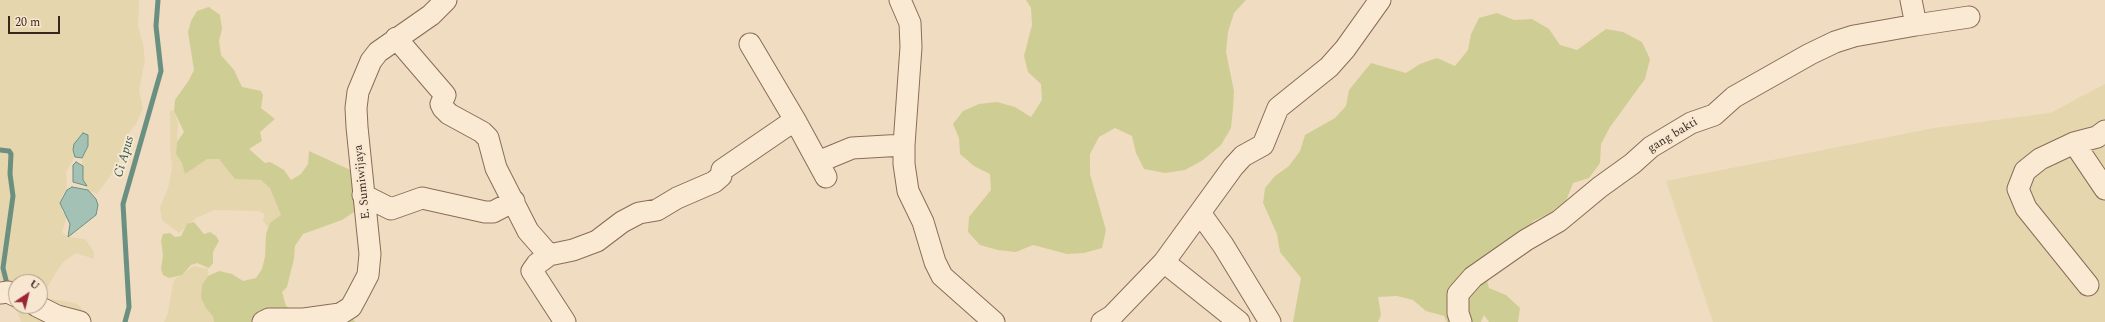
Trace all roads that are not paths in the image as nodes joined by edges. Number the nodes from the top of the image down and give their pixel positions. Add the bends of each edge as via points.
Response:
1 (446, 0) edge
2 (900, 0) edge
3 (1380, 0) edge
4 (1911, 0) edge
5 (1969, 17) dead end
6 (1916, 25) junction
7 (396, 38) junction
8 (750, 44) dead end
9 (795, 120) junction
10 (2105, 131) edge
11 (2074, 143) junction
12 (904, 145) junction
13 (2105, 189) edge
14 (363, 195) junction
15 (514, 202) junction
16 (1200, 213) junction
17 (549, 255) junction
18 (1164, 262) junction
19 (2088, 285) dead end
20 (48, 312) edge
21 (80, 322) edge
22 (263, 322) edge
23 (565, 322) edge
24 (994, 322) edge
25 (1102, 322) edge
26 (1239, 322) edge
27 (1270, 322) edge
28 (1461, 322) edge

1 - 7 street, E. Sumiwijaya via 431,15
2 - 12 street via 910,23 911,47
3 - 16 street via 1329,67 1278,108 1263,145 1243,156
4 - 6 street
5 - 6 street, gang bakti
6 - 28 street, gang bakti via 1835,42 1734,97 1714,115 1691,123 1651,147 1559,221 1526,240 1473,277 1458,294 1458,313
7 - 14 street, E. Sumiwijaya via 371,61 358,92 356,108
7 - 15 street via 445,95 441,104 443,108 488,138 496,168
8 - 9 street
9 - 12 street via 822,169 852,148
9 - 17 street via 722,170 721,176 714,182 657,210 639,213 597,240 573,250
10 - 11 street via 2097,137
11 - 13 street
11 - 19 street via 2040,159 2025,171 2018,189 2026,208
12 - 24 street via 908,191 923,222 942,276
14 - 15 street via 391,209 422,198 485,212 493,212
14 - 22 street, E. Sumiwijaya via 370,254 368,275 351,307 346,312 329,317 269,319
15 - 17 street via 528,232
16 - 18 street
16 - 27 street via 1223,245
17 - 23 street via 532,271
18 - 25 street via 1112,316
18 - 26 street
20 - 21 street

